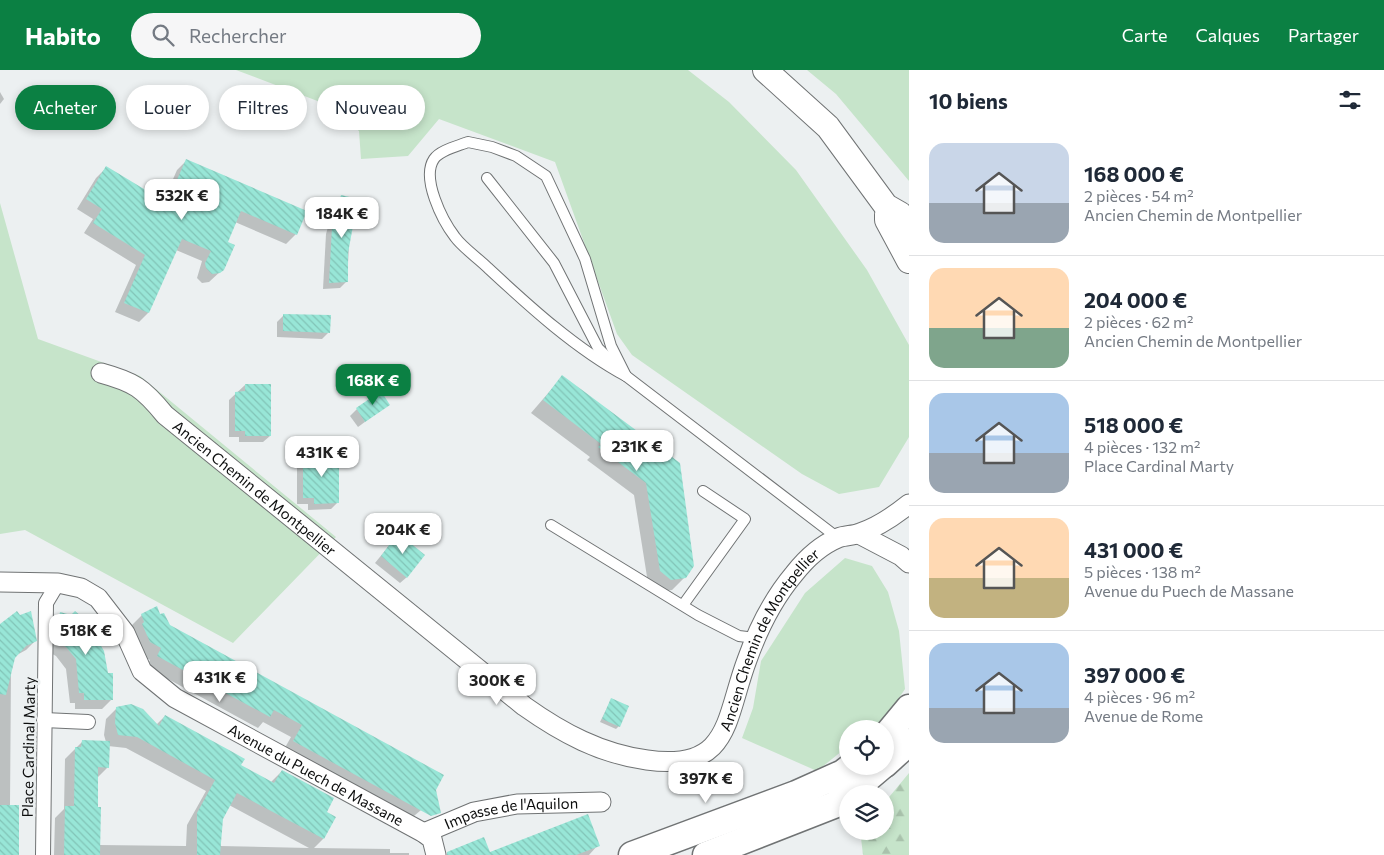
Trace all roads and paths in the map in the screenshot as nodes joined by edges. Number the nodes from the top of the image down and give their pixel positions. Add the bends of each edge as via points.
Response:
1 (765, 70) edge
2 (487, 178) dead end
3 (886, 206) junction
4 (909, 230) edge
5 (909, 262) edge
6 (101, 373) dead end
7 (626, 376) junction
8 (703, 491) dead end
9 (909, 504) edge
10 (551, 525) dead end
11 (859, 534) junction
12 (838, 538) junction
13 (909, 563) edge
14 (0, 582) edge
15 (58, 582) junction
16 (683, 605) junction
17 (755, 638) junction
18 (909, 708) edge
19 (44, 720) junction
20 (88, 722) dead end
21 (894, 726) edge
22 (909, 742) edge
23 (894, 756) edge
24 (839, 775) edge
25 (871, 775) edge
26 (859, 785) edge
27 (839, 801) edge
28 (601, 802) dead end
29 (424, 834) junction
30 (43, 855) edge
31 (436, 855) edge
32 (632, 855) edge
33 (706, 855) edge

1 - 3 street via 828,127
2 - 7 lane via 554,263 598,348
3 - 4 street via 900,214
3 - 5 street via 887,220
6 - 17 street, Ancien Chemin de Montpellier via 141,389 165,415 524,706 596,748 655,761 689,760 703,754 716,743 726,726
7 - 7 lane via 611,346 585,259 546,176 516,156 468,142 434,158 429,172 431,189 455,237 580,346 603,364
7 - 12 lane
8 - 16 lane via 745,519
9 - 11 street, Ancien Chemin de Montpellier
10 - 16 lane
11 - 12 street, Ancien Chemin de Montpellier
11 - 13 street
12 - 17 street, Ancien Chemin de Montpellier via 820,549 795,572 774,600
14 - 15 street, Avenue du Puech de Massane
15 - 19 street, Place Cardinal Marty via 46,603
15 - 29 street, Avenue du Puech de Massane via 81,588 98,598 125,633 142,670 175,698
16 - 17 lane via 739,636
18 - 21 main road
19 - 20 street
19 - 30 street, Place Cardinal Marty
22 - 23 main road
24 - 32 main road
25 - 26 main road
27 - 33 main road
28 - 29 street, Impasse de l'Aquilon via 508,806 474,812
29 - 31 street via 432,839

